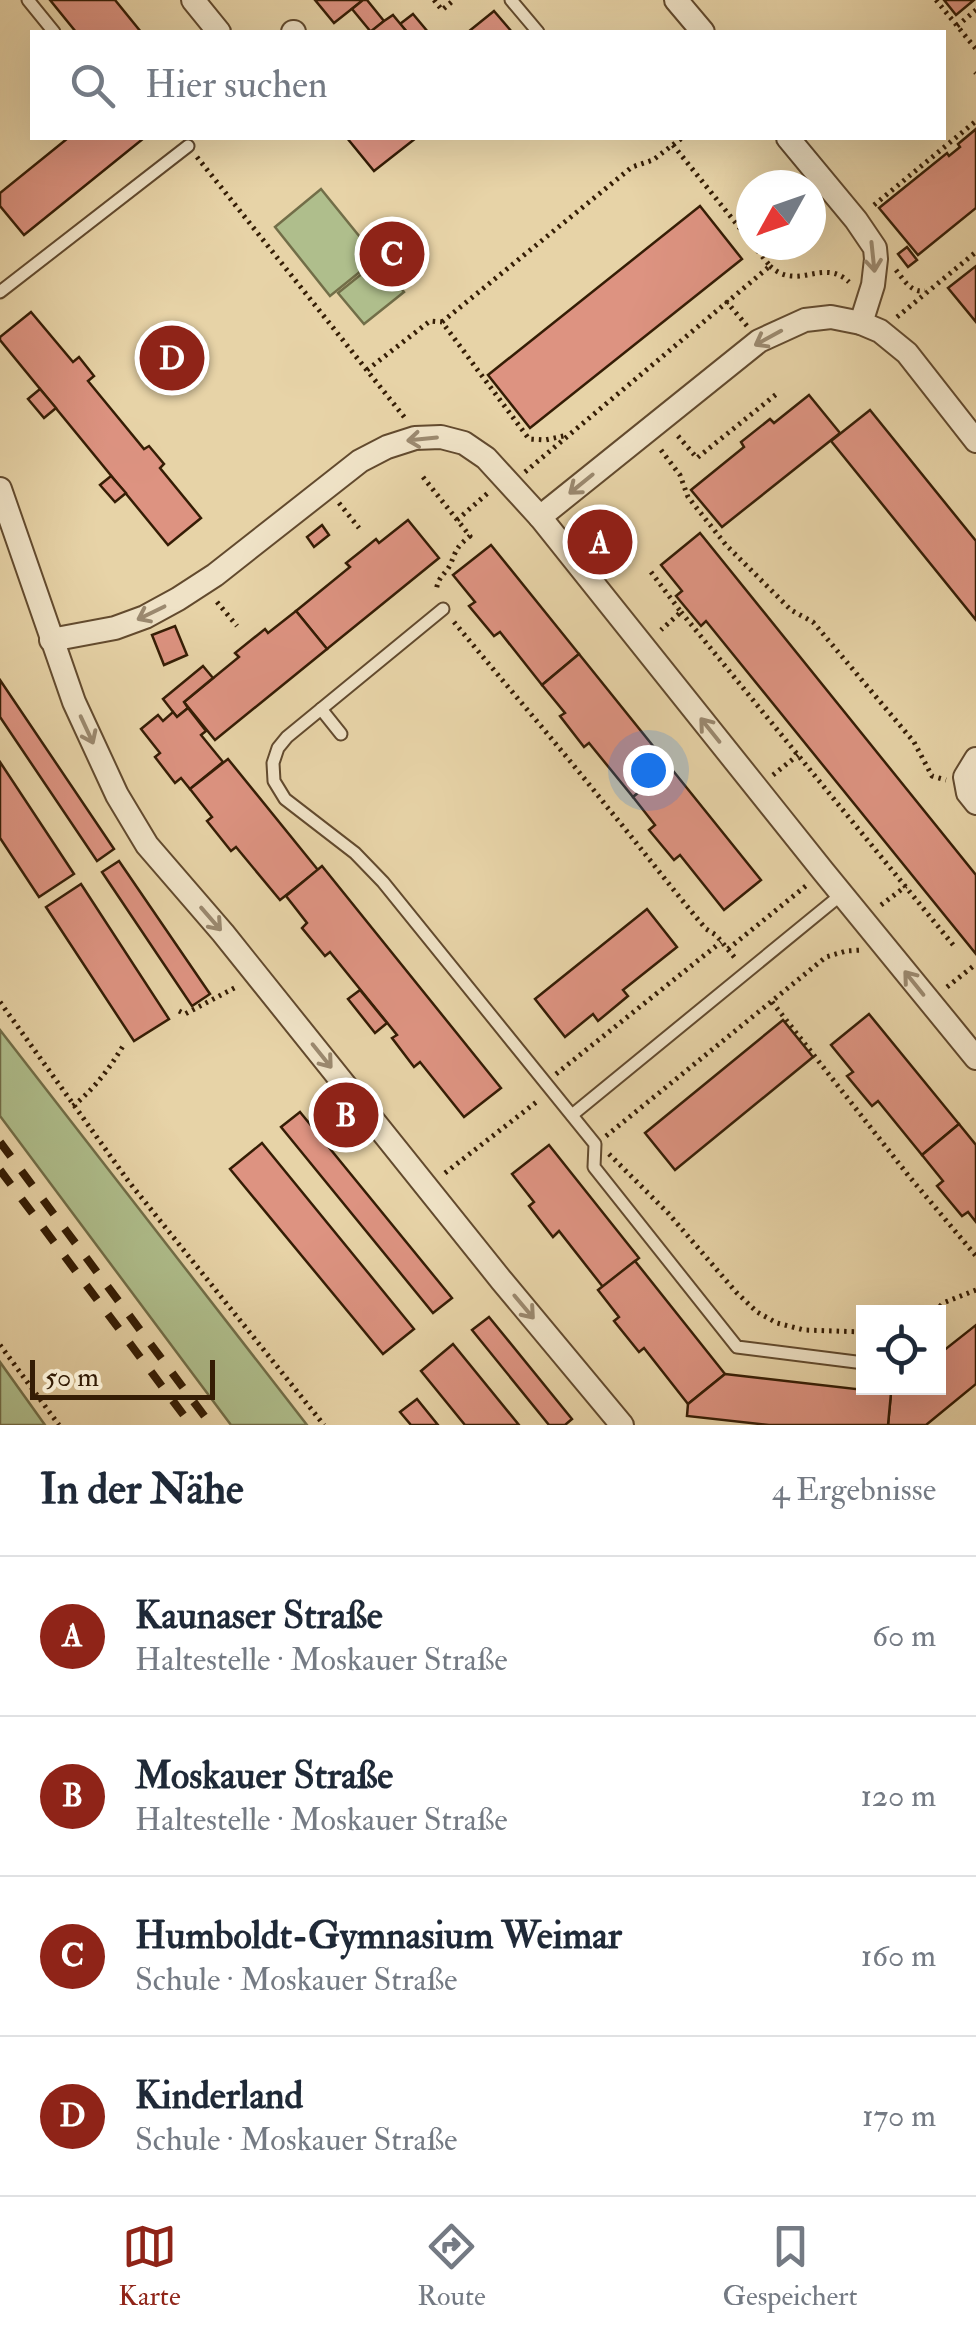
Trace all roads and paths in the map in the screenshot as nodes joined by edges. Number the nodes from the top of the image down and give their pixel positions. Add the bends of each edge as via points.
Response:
1 (28, 0) edge
2 (192, 0) edge
3 (435, 0) edge
4 (454, 0) edge
5 (511, 0) edge
6 (676, 0) edge
7 (936, 0) edge
8 (976, 10) edge
9 (957, 26) junction
10 (52, 30) edge
11 (217, 30) edge
12 (536, 30) edge
13 (701, 30) edge
14 (976, 49) edge
15 (976, 121) edge
16 (679, 140) edge
17 (790, 140) edge
18 (673, 145) junction
19 (188, 146) joint
20 (856, 220) junction
21 (736, 224) edge
22 (976, 252) edge
23 (876, 259) junction
24 (765, 260) edge
25 (770, 266) junction
26 (3, 290) edge
27 (928, 291) junction
28 (870, 298) junction
29 (726, 301) junction
30 (908, 307) dead end
31 (442, 322) junction
32 (746, 324) dead end
33 (860, 324) junction
34 (368, 370) junction
35 (779, 392) dead end
36 (655, 425) junction
37 (569, 434) junction
38 (415, 438) junction
39 (976, 440) edge
40 (423, 477) dead end
41 (508, 482) junction
42 (0, 489) edge
43 (540, 517) junction
44 (457, 520) junction
45 (650, 572) dead end
46 (202, 583) junction
47 (443, 609) junction
48 (681, 612) junction
49 (237, 626) dead end
50 (661, 630) dead end
51 (51, 640) junction
52 (321, 709) junction
53 (341, 734) dead end
54 (798, 755) junction
55 (976, 759) edge
56 (945, 780) dead end
57 (757, 788) junction
58 (976, 803) edge
59 (823, 871) junction
60 (906, 886) junction
61 (842, 894) junction
62 (862, 920) junction
63 (722, 942) junction
64 (954, 946) dead end
65 (886, 948) junction
66 (976, 964) edge
67 (260, 979) junction
68 (942, 992) dead end
69 (0, 1002) edge
70 (772, 1002) junction
71 (179, 1012) dead end
72 (123, 1046) dead end
73 (976, 1058) edge
74 (549, 1086) junction
75 (73, 1106) junction
76 (572, 1114) junction
77 (595, 1144) junction
78 (427, 1187) junction
79 (976, 1256) edge
80 (976, 1290) edge
81 (941, 1305) edge
82 (856, 1332) edge
83 (0, 1345) edge
84 (856, 1363) edge
85 (59, 1425) edge
86 (324, 1425) edge
87 (622, 1425) edge

1 - 10 lane
2 - 11 street
3 - 4 path via 442,10
5 - 12 lane
6 - 13 street
7 - 9 path
8 - 9 path
9 - 14 path
15 - 20 path
16 - 18 path
17 - 20 street
18 - 21 path
18 - 31 path via 632,167
19 - 26 lane
19 - 34 path
20 -> 23 street
22 - 27 path
23 - 27 path via 894,267 912,289
23 - 28 street
24 - 25 path
25 - 28 path via 797,277 840,274
25 - 29 path
27 - 30 path
28 - 33 street
29 - 32 path
29 - 37 path
31 - 34 path via 430,321
31 - 37 path via 529,439
33 -> 36 street via 831,317 778,332
33 - 39 street via 907,353
34 - 38 path
35 - 36 path via 696,458
36 -> 43 street
36 - 56 path via 688,497 726,545 790,610 813,622 914,742 932,776
37 - 41 path
41 -> 38 street via 464,444
38 - 46 street via 360,461
40 - 44 path
41 - 43 street
41 - 44 path
42 - 51 street
57 -> 43 street
44 - 47 path via 470,536 437,579
45 - 48 path
46 - 49 path
46 -> 51 street via 115,628
47 - 52 lane
47 - 63 path
48 - 50 path
48 - 54 path
51 -> 67 street via 102,764 147,845
52 - 53 lane
52 - 74 lane via 278,748 273,763 279,790 383,882
54 - 57 path
54 - 60 path
55 - 58 street via 965,777
57 - 59 street
59 - 61 street
59 - 63 path via 728,949
60 - 62 path
60 - 64 path
61 - 62 street
61 - 76 lane
62 - 65 street
63 - 74 path
65 - 70 path via 826,957
73 -> 65 street
66 - 68 path
67 - 71 path
67 -> 78 street
69 - 75 path
70 - 77 path
70 - 79 path
72 - 75 path
74 - 76 lane
74 - 78 path
75 - 86 path
76 - 77 lane
77 - 82 path via 628,1171 757,1312 804,1330
77 - 84 lane via 594,1167 737,1348
78 -> 87 street
80 - 81 path
83 - 85 path

